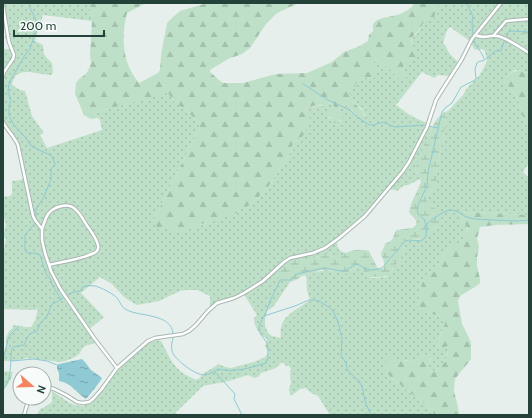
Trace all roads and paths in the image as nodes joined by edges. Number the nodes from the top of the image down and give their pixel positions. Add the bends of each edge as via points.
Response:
1 (501, 3) edge
2 (3, 6) edge
3 (529, 19) edge
4 (475, 35) junction
5 (492, 36) junction
6 (529, 53) edge
7 (3, 76) edge
8 (3, 122) edge
9 (42, 229) junction
10 (49, 265) junction
11 (117, 368) junction
12 (52, 388) edge

1 - 4 street
2 - 7 street via 9,42 14,55
3 - 5 street via 506,21
4 - 5 street
4 - 11 street via 436,100 427,127 409,162 357,223 325,248 290,258 244,293 217,303 189,331 148,341
5 - 6 street via 498,36
8 - 9 street via 18,144 33,216
9 - 10 street via 42,240
9 - 10 street via 51,210 57,207 74,207 99,246 95,252 85,256
10 - 11 street via 65,296
11 - 12 street via 89,402 77,402

